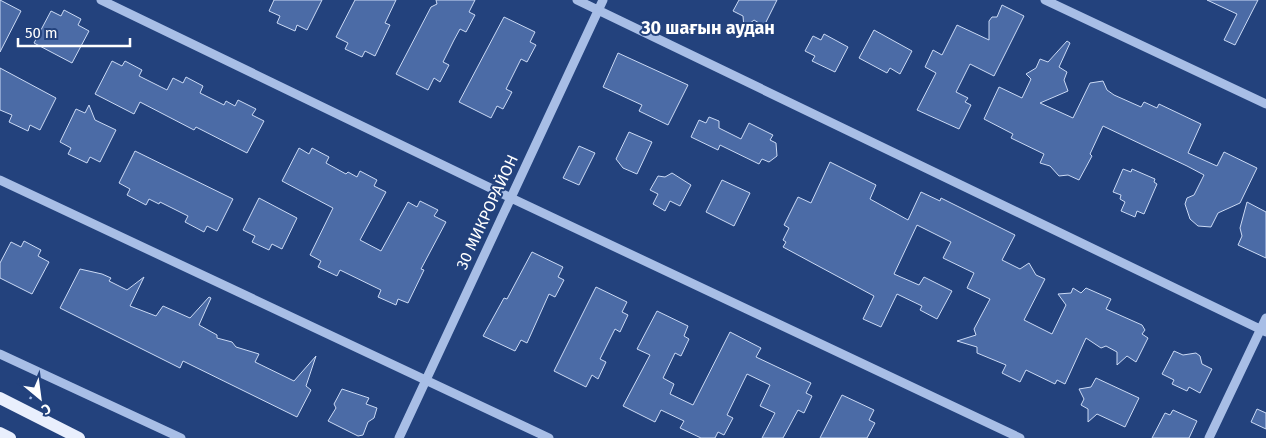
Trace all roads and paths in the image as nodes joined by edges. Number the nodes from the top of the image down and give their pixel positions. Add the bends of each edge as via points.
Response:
1 (101, 0) edge
2 (577, 0) edge
3 (603, 0) edge
4 (1045, 0) edge
5 (598, 10) junction
6 (1266, 104) edge
7 (0, 180) edge
8 (510, 197) junction
9 (1266, 318) edge
10 (1263, 331) edge
11 (0, 354) edge
12 (40, 381) dead end
13 (427, 381) junction
14 (0, 398) edge
15 (24, 410) junction
16 (0, 433) edge
17 (10, 438) edge
18 (79, 438) edge
19 (181, 438) edge
20 (399, 438) edge
21 (549, 438) edge
22 (1020, 438) edge
23 (1209, 438) edge

1 - 8 street
2 - 5 street
3 - 5 street, 30 МИКРОРАЙОН
4 - 6 street
5 - 8 street, 30 МИКРОРАЙОН
5 - 10 street
7 - 13 street
8 - 13 street, 30 МИКРОРАЙОН
8 - 22 street
9 - 10 street
10 - 23 street
11 - 19 street
12 - 15 path
13 - 20 street, 30 МИКРОРАЙОН
13 - 21 street
14 - 15 main road
15 - 18 main road
16 - 17 main road

